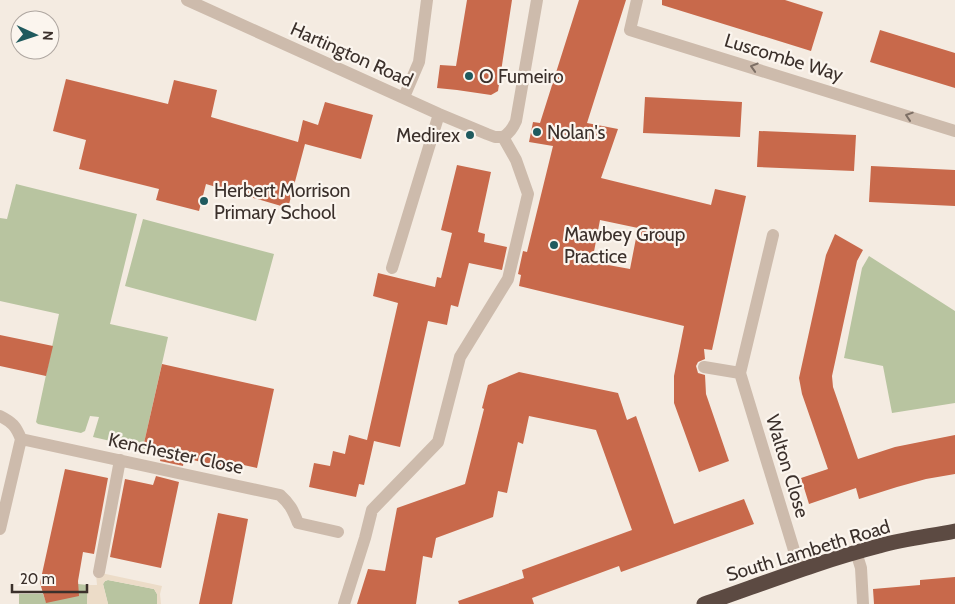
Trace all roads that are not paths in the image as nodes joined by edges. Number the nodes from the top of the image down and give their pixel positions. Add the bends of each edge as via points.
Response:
1 (187, 0) edge
2 (427, 0) edge
3 (537, 0) edge
4 (637, 0) edge
5 (404, 97) junction
6 (439, 114) junction
7 (955, 131) edge
8 (504, 137) junction
9 (773, 235) dead end
10 (392, 268) dead end
11 (704, 367) dead end
12 (740, 373) junction
13 (0, 416) edge
14 (21, 439) junction
15 (120, 460) junction
16 (0, 529) edge
17 (955, 531) edge
18 (338, 532) dead end
19 (856, 552) junction
20 (800, 570) junction
21 (99, 572) dead end
22 (344, 604) edge
23 (704, 604) edge
24 (863, 604) edge

1 - 5 street, Hartington Road
2 - 5 street via 419,62
3 - 8 street via 516,121 514,128
7 -> 4 street, Luscombe Way via 630,30
5 - 6 street, Hartington Road
6 - 8 street, Hartington Road via 487,134
6 - 10 street
8 - 22 street via 528,194 508,279 460,357 438,442 372,510
9 - 12 street
11 - 12 street
12 - 20 street, Walton Close
13 - 14 street via 12,422
14 - 15 street, Kenchester Close
14 - 16 street
15 - 18 street, Kenchester Close via 280,495 294,511 298,523
15 - 21 street
17 - 19 highway, South Lambeth Road
19 - 20 highway, South Lambeth Road
19 - 24 street
20 - 23 highway, South Lambeth Road

